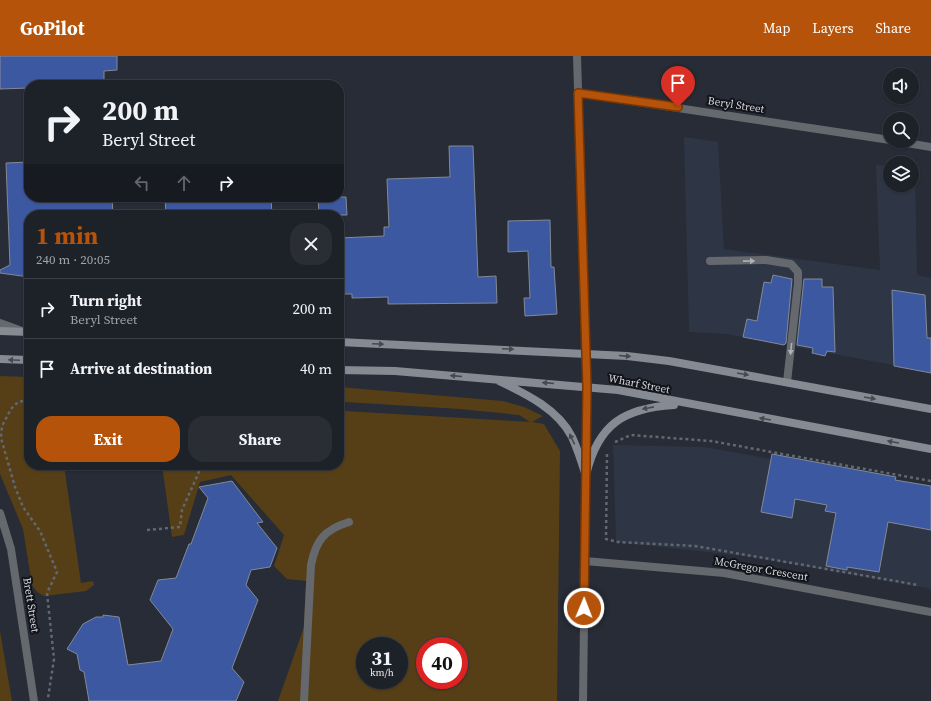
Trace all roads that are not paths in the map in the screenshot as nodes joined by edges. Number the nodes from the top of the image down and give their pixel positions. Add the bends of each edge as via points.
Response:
1 (577, 56) edge
2 (578, 93) junction
3 (883, 139) edge
4 (919, 145) edge
5 (931, 147) edge
6 (710, 261) dead end
7 (0, 323) edge
8 (0, 331) edge
9 (24, 331) edge
10 (24, 332) edge
11 (344, 342) edge
12 (586, 353) junction
13 (0, 359) edge
14 (24, 360) edge
15 (344, 370) edge
16 (495, 379) junction
17 (787, 382) junction
18 (587, 387) junction
19 (687, 405) junction
20 (931, 409) edge
21 (931, 449) edge
22 (586, 476) junction
23 (0, 513) edge
24 (349, 522) dead end
25 (585, 561) junction
26 (931, 612) edge
27 (34, 701) edge
28 (304, 701) edge
29 (583, 701) edge

1 - 2 street
2 - 3 street, Beryl Street
2 - 12 street
4 - 5 street
6 -> 17 street via 766,260 791,264 798,272
7 - 9 street
8 - 10 main road
11 -> 12 main road
12 -> 17 main road via 669,361
12 - 18 street
14 -> 13 main road
16 -> 15 main road, Wharf Street via 395,371
18 -> 16 main road, Wharf Street
22 -> 16 main road via 571,436 562,422 535,400
17 -> 20 main road
18 - 19 main road, Wharf Street via 618,390
18 - 22 street
21 -> 19 main road, Wharf Street
19 -> 22 main road via 656,406 636,410 607,429 590,457
22 - 25 street
23 - 27 street, Brett Street via 11,549
24 - 28 street via 327,531 314,549
25 - 26 street, McGregor Crescent via 724,573
25 - 29 street

